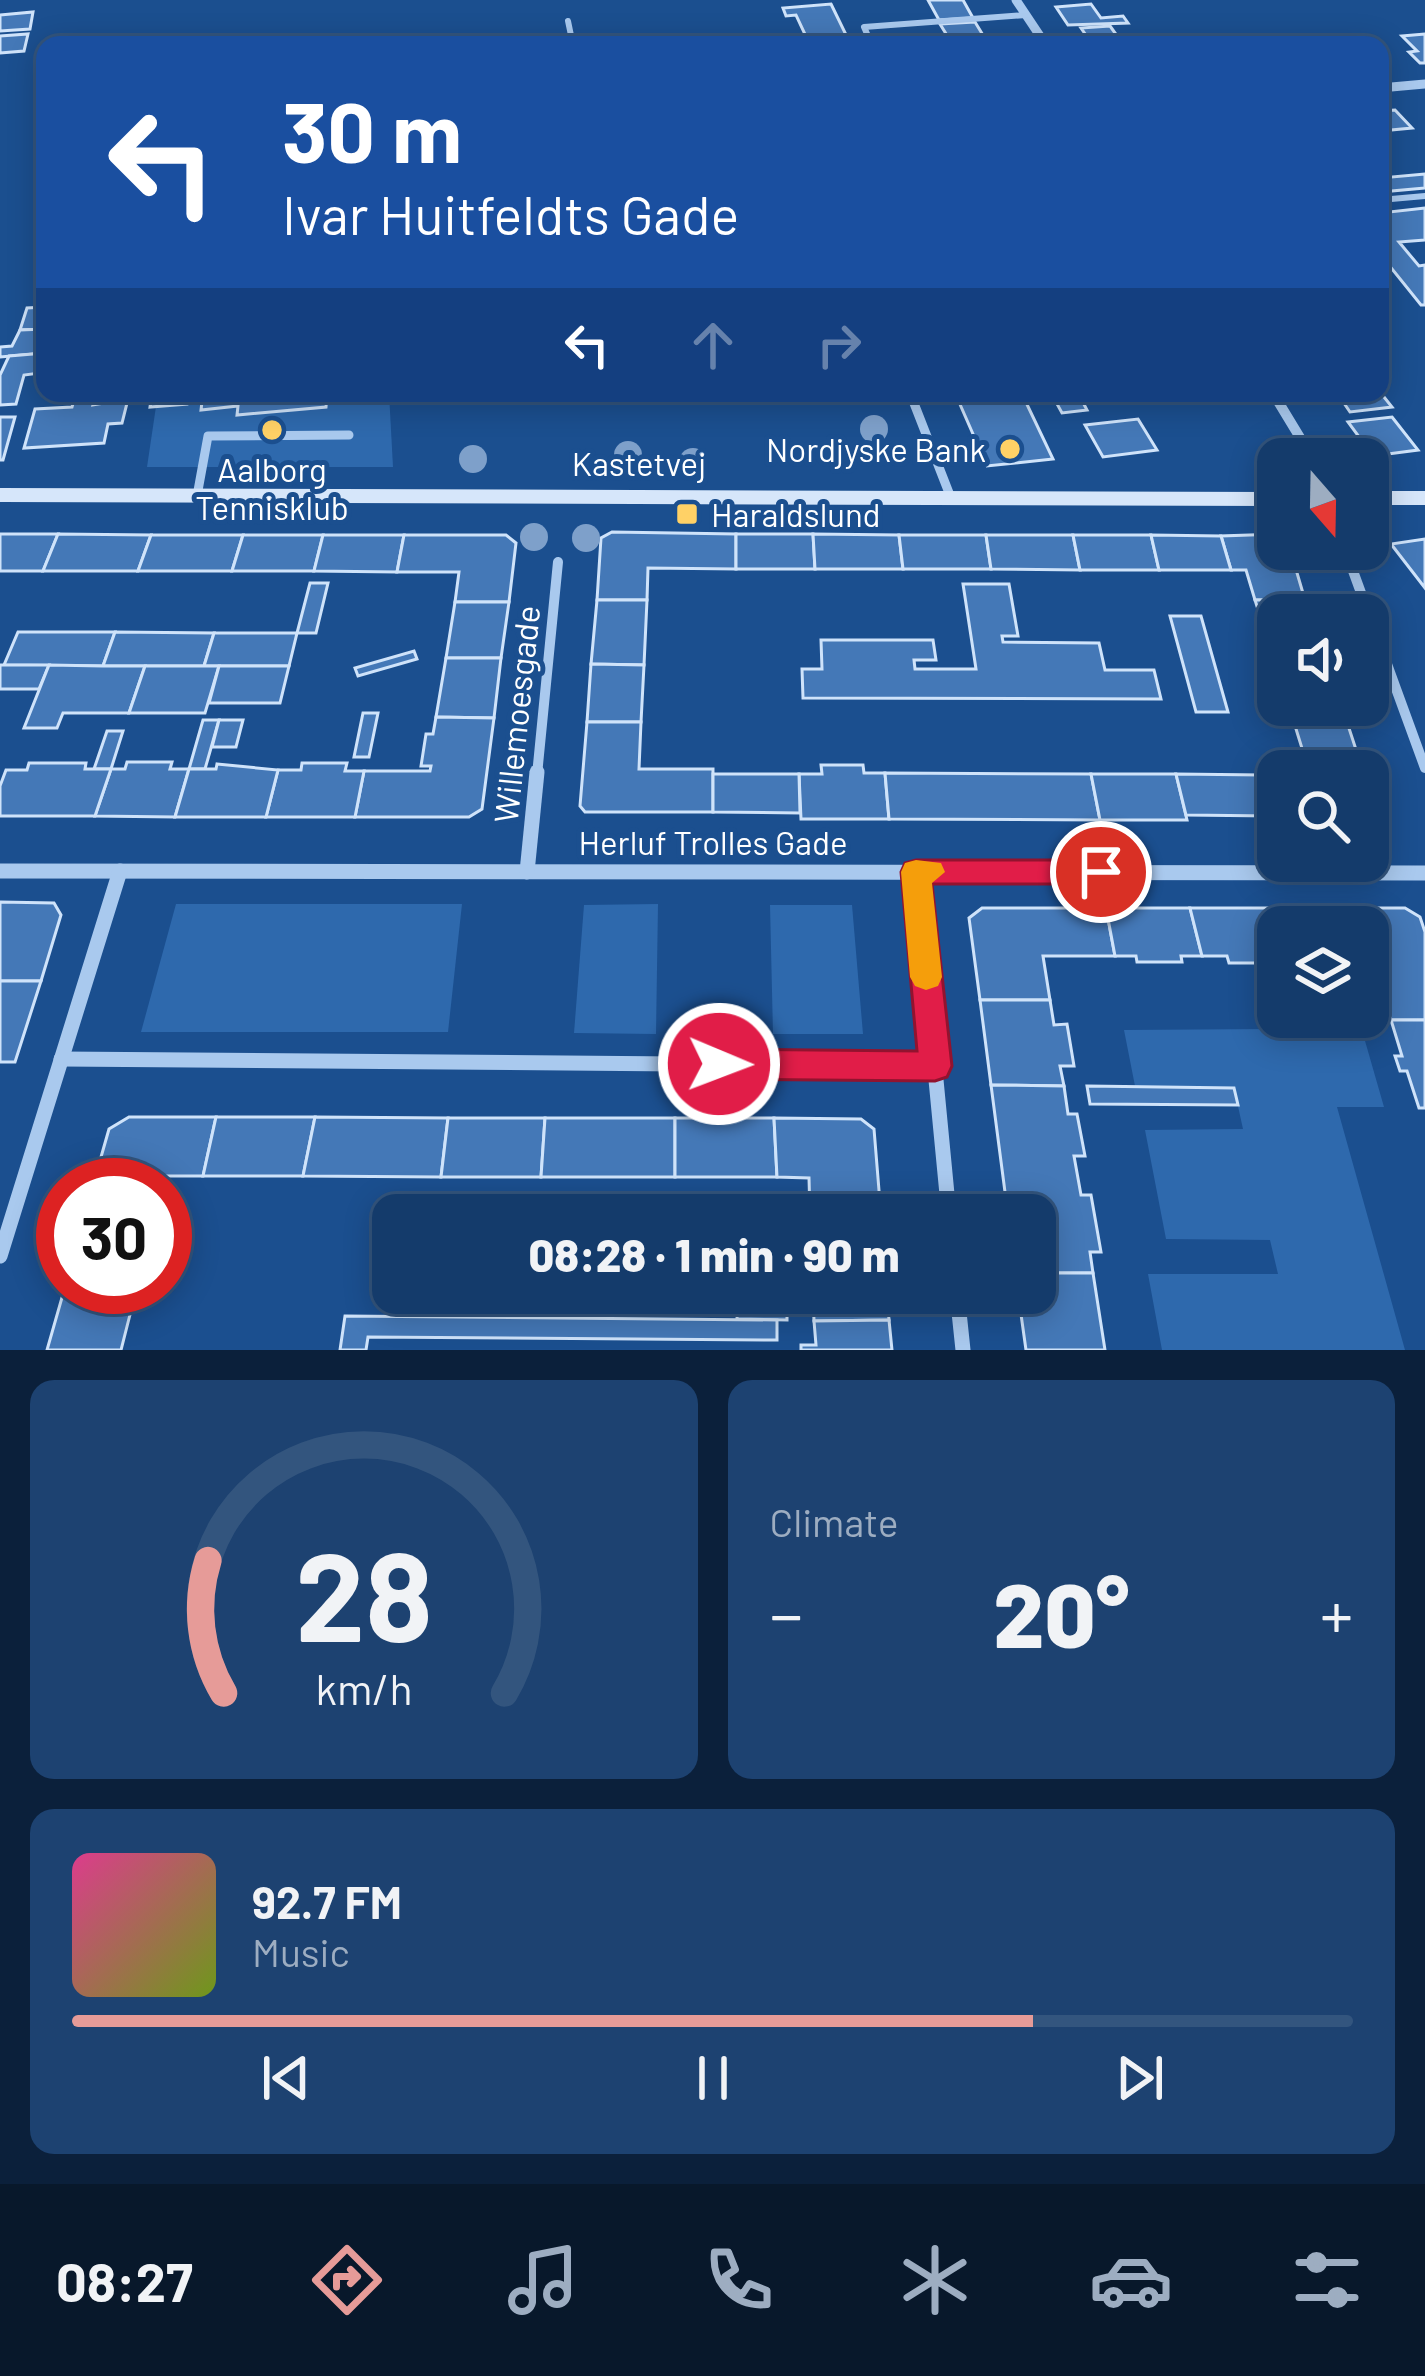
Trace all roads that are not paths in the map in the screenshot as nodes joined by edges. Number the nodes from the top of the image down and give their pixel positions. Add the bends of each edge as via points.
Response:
1 (1016, 0) edge
2 (1026, 15) junction
3 (568, 21) dead end
4 (571, 36) edge
5 (868, 36) edge
6 (1040, 36) edge
7 (1425, 84) edge
8 (1389, 87) edge
9 (1425, 196) edge
10 (1389, 199) edge
11 (914, 402) edge
12 (1278, 402) edge
13 (349, 435) dead end
14 (1300, 438) edge
15 (0, 496) edge
16 (197, 496) junction
17 (951, 498) junction
18 (1389, 498) edge
19 (1425, 498) edge
20 (1257, 499) edge
21 (558, 562) dead end
22 (1353, 570) edge
23 (1425, 768) edge
24 (0, 871) edge
25 (120, 871) junction
26 (527, 872) junction
27 (916, 872) junction
28 (1425, 873) edge
29 (62, 1058) junction
30 (935, 1066) junction
31 (948, 1194) edge
32 (0, 1256) edge
33 (959, 1314) edge
34 (963, 1350) edge

1 - 2 street
2 - 5 lane via 864,27
2 - 6 street
3 - 4 lane
7 - 8 street
9 - 10 lane
11 - 17 lane
12 - 14 street
13 - 16 lane via 208,436
15 - 16 street, Kastetvej
16 - 17 street, Kastetvej
17 - 20 street, Kastetvej
18 - 19 street
21 - 26 street, Willemoesgade
22 - 23 street
24 - 25 street, Herluf Trolles Gade
25 - 26 street, Herluf Trolles Gade
25 - 29 street
26 - 27 street, Herluf Trolles Gade
27 - 28 street, Herluf Trolles Gade
27 - 30 street
29 - 30 street
29 - 32 street
30 - 31 street
33 - 34 street

